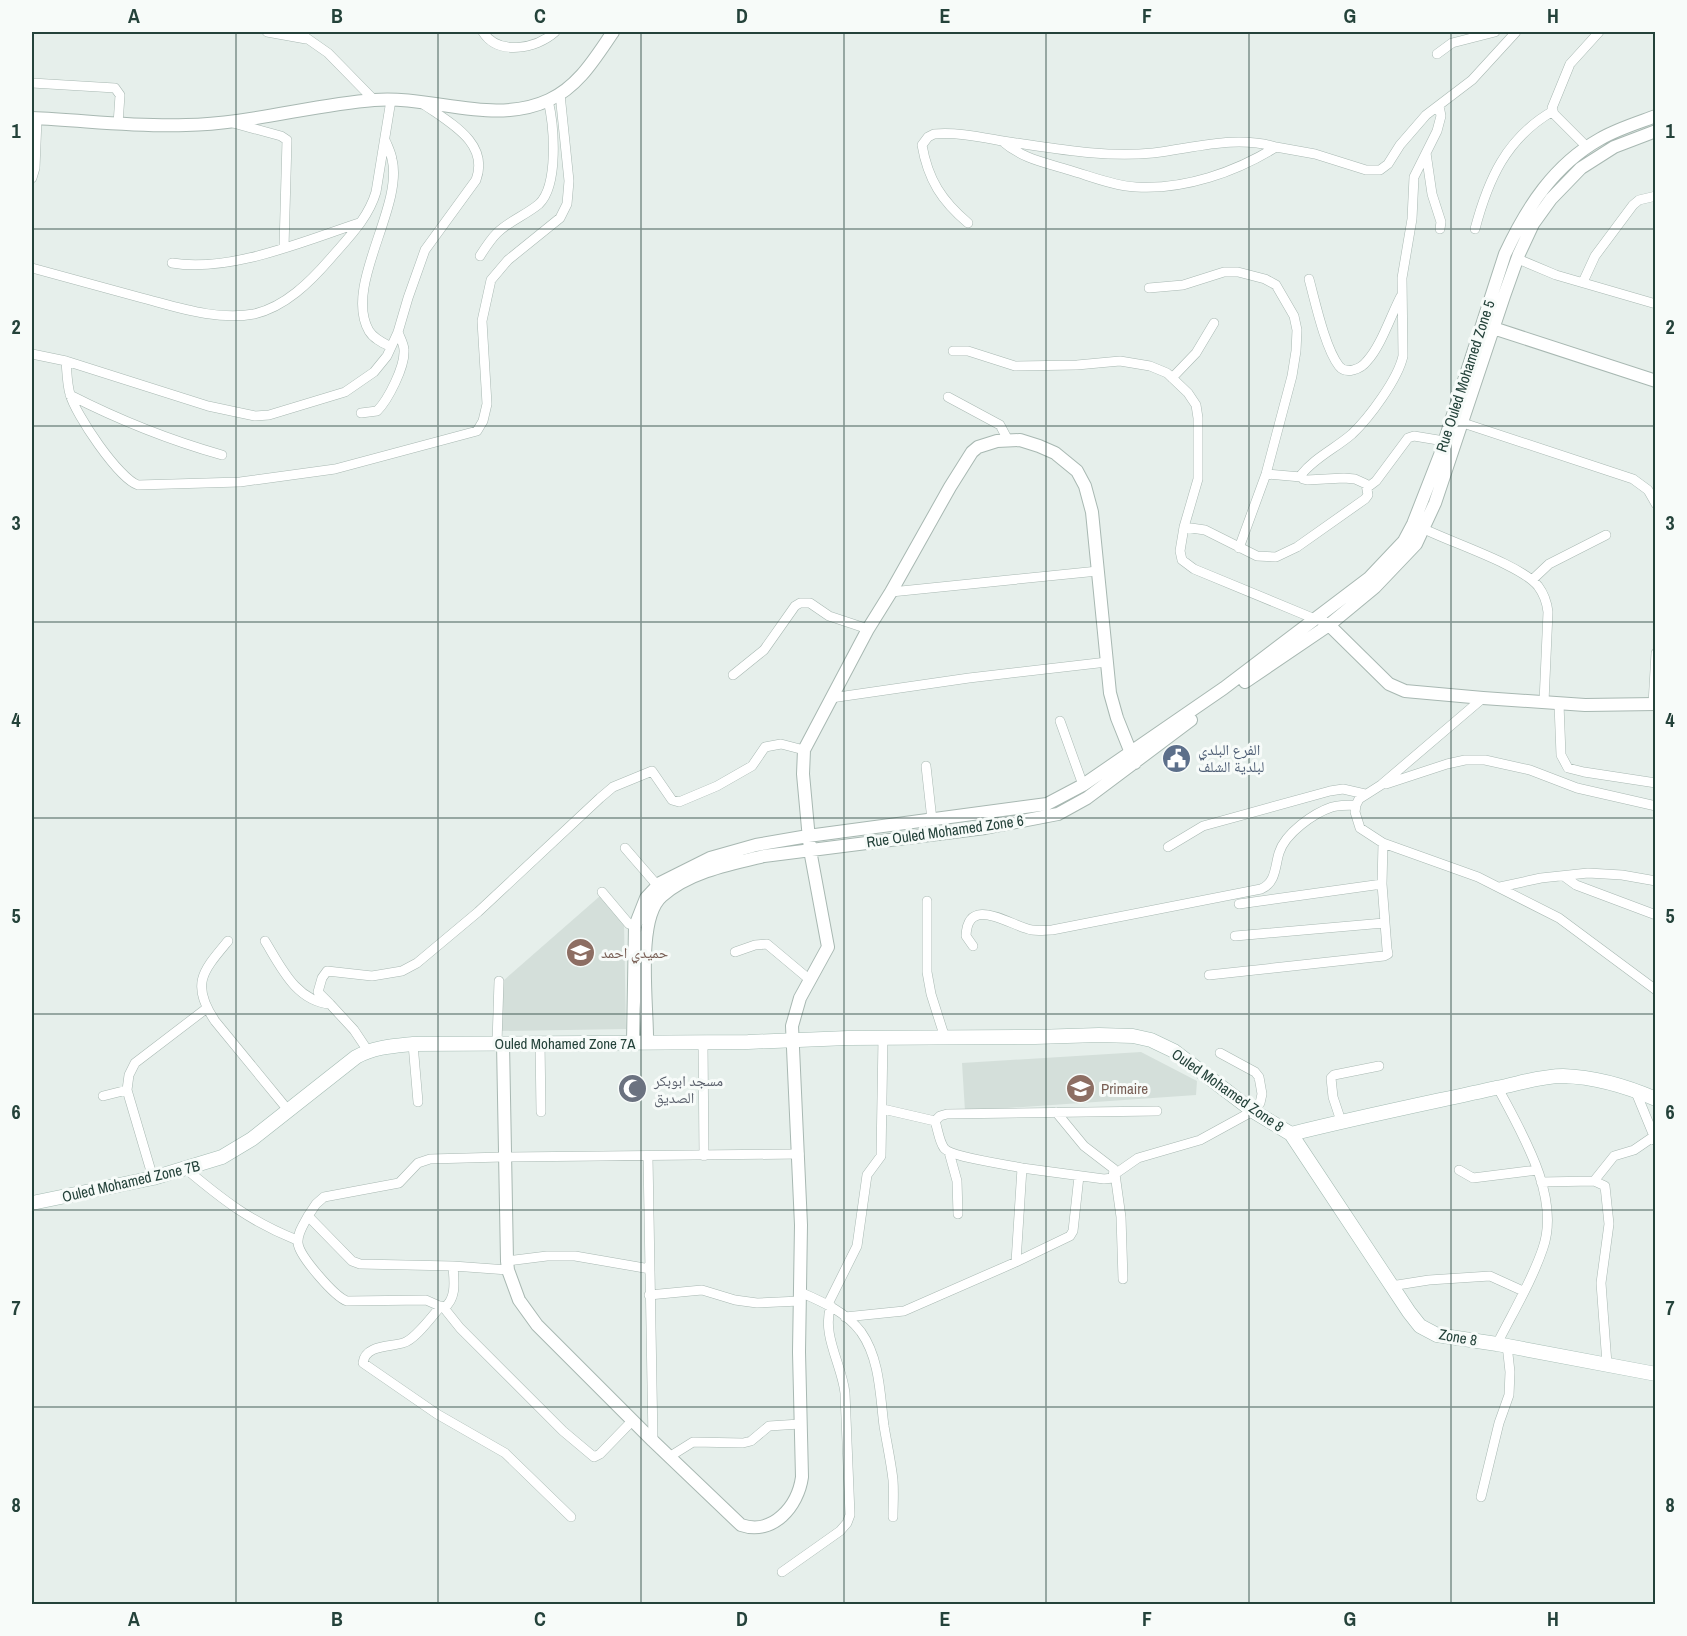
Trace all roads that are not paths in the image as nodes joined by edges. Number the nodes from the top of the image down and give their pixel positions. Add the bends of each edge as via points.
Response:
1 (267, 32) edge
2 (298, 32) edge
3 (483, 32) edge
4 (555, 32) edge
5 (613, 32) edge
6 (1495, 32) edge
7 (1516, 32) edge
8 (1599, 32) edge
9 (312, 40) junction
10 (1437, 54) dead end
11 (32, 83) edge
12 (560, 94) junction
13 (374, 100) junction
14 (391, 100) junction
15 (548, 100) junction
16 (420, 102) junction
17 (1439, 106) junction
18 (1552, 111) junction
19 (1656, 116) edge
20 (34, 119) edge
21 (231, 122) junction
22 (118, 124) junction
23 (1656, 131) edge
24 (385, 140) junction
25 (1002, 141) junction
26 (1276, 147) junction
27 (1587, 147) junction
28 (1426, 153) junction
29 (32, 178) edge
30 (1656, 196) edge
31 (362, 223) junction
32 (968, 223) dead end
33 (1440, 229) dead end
34 (1475, 229) dead end
35 (284, 247) junction
36 (480, 256) dead end
37 (1518, 259) junction
38 (172, 263) dead end
39 (32, 268) edge
40 (1309, 279) dead end
41 (1583, 282) junction
42 (1149, 288) dead end
43 (1402, 294) junction
44 (1656, 304) edge
45 (1214, 323) dead end
46 (1488, 326) junction
47 (398, 332) junction
48 (391, 347) junction
49 (953, 351) dead end
50 (32, 354) edge
51 (66, 361) junction
52 (1172, 378) junction
53 (1656, 381) edge
54 (70, 395) junction
55 (948, 397) dead end
56 (361, 413) dead end
57 (1457, 421) junction
58 (1008, 440) junction
59 (1444, 441) junction
60 (222, 455) dead end
61 (1266, 474) junction
62 (1301, 477) junction
63 (1368, 487) junction
64 (1656, 504) edge
65 (1184, 527) junction
66 (1419, 527) junction
67 (1606, 535) dead end
68 (1239, 548) junction
69 (1098, 571) junction
70 (1532, 580) junction
71 (891, 592) junction
72 (1315, 619) junction
73 (1329, 625) junction
74 (868, 629) junction
75 (1280, 646) joint
76 (1656, 653) edge
77 (1107, 662) junction
78 (733, 675) dead end
79 (831, 698) junction
80 (1483, 698) junction
81 (1544, 702) junction
82 (1559, 704) junction
83 (1654, 704) edge
84 (1060, 721) dead end
85 (804, 750) junction
86 (1133, 758) junction
87 (926, 766) dead end
88 (1656, 783) edge
89 (1083, 784) junction
90 (1381, 785) junction
91 (1365, 794) junction
92 (1356, 805) junction
93 (1656, 806) edge
94 (932, 820) junction
95 (808, 836) junction
96 (1383, 843) junction
97 (1168, 847) dead end
98 (625, 848) dead end
99 (810, 850) junction
100 (1565, 877) junction
101 (1656, 881) edge
102 (1382, 884) junction
103 (657, 885) junction
104 (1500, 887) junction
105 (602, 892) dead end
106 (927, 901) dead end
107 (1239, 904) dead end
108 (1656, 915) edge
109 (1384, 923) junction
110 (635, 927) junction
111 (1235, 936) dead end
112 (228, 941) dead end
113 (265, 941) dead end
114 (973, 946) dead end
115 (735, 952) dead end
116 (1209, 975) dead end
117 (810, 980) junction
118 (499, 981) dead end
119 (1656, 990) edge
120 (330, 1004) junction
121 (207, 1008) junction
122 (883, 1038) junction
123 (945, 1038) junction
124 (792, 1041) junction
125 (540, 1042) junction
126 (633, 1042) junction
127 (703, 1042) junction
128 (500, 1043) junction
129 (647, 1043) junction
130 (413, 1044) junction
131 (368, 1051) junction
132 (1220, 1053) dead end
133 (343, 1066) joint
134 (1379, 1066) dead end
135 (1498, 1088) junction
136 (127, 1090) junction
137 (1635, 1090) junction
138 (103, 1096) dead end
139 (1656, 1099) edge
140 (418, 1102) dead end
141 (883, 1109) junction
142 (288, 1110) junction
143 (1157, 1111) dead end
144 (1253, 1111) junction
145 (541, 1112) dead end
146 (1056, 1112) junction
147 (935, 1121) junction
148 (1341, 1121) junction
149 (1291, 1134) junction
150 (1654, 1139) edge
151 (949, 1152) junction
152 (799, 1154) junction
153 (704, 1156) junction
154 (503, 1157) junction
155 (648, 1157) junction
156 (1022, 1168) junction
157 (186, 1169) junction
158 (1459, 1170) dead end
159 (1538, 1170) junction
160 (1115, 1174) junction
161 (1079, 1176) junction
162 (153, 1178) junction
163 (1594, 1181) junction
164 (1541, 1182) junction
165 (32, 1203) edge
166 (958, 1214) dead end
167 (308, 1216) junction
168 (297, 1240) junction
169 (1016, 1262) junction
170 (507, 1265) junction
171 (453, 1266) junction
172 (650, 1269) junction
173 (1123, 1279) dead end
174 (1391, 1286) junction
175 (1523, 1291) junction
176 (649, 1295) junction
177 (800, 1297) junction
178 (830, 1305) junction
179 (442, 1307) junction
180 (845, 1317) junction
181 (1502, 1344) junction
182 (1607, 1364) junction
183 (1656, 1374) edge
184 (633, 1420) junction
185 (800, 1424) junction
186 (653, 1441) junction
187 (669, 1456) junction
188 (1481, 1497) dead end
189 (571, 1517) dead end
190 (893, 1517) dead end
191 (782, 1572) dead end

1 - 9 street
2 - 9 street
3 - 4 street via 493,42 519,48 543,41
5 - 12 street via 577,81
6 - 10 street via 1452,43
7 - 17 street via 1472,80
8 - 18 street via 1570,64
9 - 13 street
11 - 22 street via 115,88 120,95
12 - 15 street
12 - 54 street via 569,181 567,204 560,218 508,260 491,280 482,321 487,404 477,431 335,469 240,482 138,485 115,466 82,421
13 - 14 street
13 - 21 street
14 - 16 street
14 - 24 street
15 - 16 street via 499,111
15 - 36 street via 552,164 549,190 539,204 497,233
16 - 47 street via 468,138 476,149 480,168 476,180 425,250
17 - 26 street via 1415,126 1380,170 1366,170
17 - 28 street via 1440,125
18 - 27 street
18 - 34 street via 1532,125 1495,170
19 - 27 street, Rue Ouled Mohamed Zone 5
20 - 22 street
20 - 29 street via 36,168
21 - 22 street
21 - 35 street via 287,140
23 - 37 street, Rue Ouled Mohamed Zone 5 via 1614,147 1581,168 1533,224
24 - 31 street via 376,192
24 - 48 street via 393,160 393,177 387,212 365,281 363,312 369,332
25 - 26 street via 1083,154 1152,153 1240,141
25 - 26 street via 1026,157 1135,187 1212,177
25 - 32 street via 946,133 934,134 922,145 926,165 939,192
27 - 46 street, Rue Ouled Mohamed Zone 5 via 1539,193 1519,224 1505,254
28 - 33 street
28 - 43 street via 1414,177
30 - 41 street via 1633,205 1595,256
31 - 35 street
31 - 39 street via 310,281 286,300 254,314 204,314
35 - 38 street via 220,264
37 - 41 street
37 - 46 street, Rue Ouled Mohamed Zone 5
40 - 43 street via 1330,348 1344,369 1356,369 1367,362
41 - 44 street
42 - 61 street via 1183,285 1229,272 1265,279 1279,288 1296,322 1296,351
43 - 62 street via 1401,364 1383,395 1352,433
45 - 52 street via 1196,353
46 - 53 street
46 - 57 street, Rue Ouled Mohamed Zone 5
47 - 48 street
47 - 56 street via 404,354 398,377 377,411
48 - 51 street via 379,368 345,392 269,415 208,406
49 - 52 street via 968,351 1024,367 1137,362
50 - 51 street
51 - 54 street
52 - 65 street via 1192,399 1198,418 1197,479
54 - 60 street via 142,428
55 - 58 street via 1000,425
57 - 59 street, Rue Ouled Mohamed Zone 5
57 - 64 street via 1633,478 1648,490
57 - 66 street, Rue Ouled Mohamed Zone 5
58 - 69 street via 1028,442 1055,453 1081,476 1090,499
58 - 71 street via 986,444 972,452
59 - 63 street via 1408,438
59 - 66 street, Rue Ouled Mohamed Zone 5
61 - 62 street
61 - 68 street
62 - 63 street via 1356,479
63 - 68 street via 1365,499 1285,555 1268,558
65 - 68 street via 1205,530
65 - 72 street via 1180,556 1185,563
66 - 70 street
66 - 72 street, Rue Ouled Mohamed Zone 5 via 1369,578
66 - 73 street, Rue Ouled Mohamed Zone 5 via 1416,544 1375,587
67 - 70 street via 1549,564
69 - 71 street
69 - 77 street
70 - 81 street via 1545,599 1548,612
71 - 74 street
72 - 73 street
72 - 75 street, Rue Ouled Mohamed Zone 5
73 - 80 street via 1396,688
73 - 86 street, Rue Ouled Mohamed Zone 6
74 - 78 street via 829,616 810,603 800,603 764,650
74 - 79 street
75 - 86 street, Rue Ouled Mohamed Zone 6
76 - 83 street
77 - 79 street
77 - 86 street via 1110,693
79 - 85 street
80 - 81 street
80 - 90 street
81 - 82 street
82 - 83 street
82 - 88 street via 1560,747 1563,762 1569,768
84 - 89 street
85 - 95 street
85 - 120 street via 781,744 765,747 752,766 679,802 672,800 651,770 613,787 417,963 380,975 327,971 318,992
86 - 89 street, Rue Ouled Mohamed Zone 6
86 - 99 street, Rue Ouled Mohamed Zone 6 via 1087,798 1058,814 985,828
87 - 94 street
89 - 94 street, Rue Ouled Mohamed Zone 6 via 1037,807
90 - 91 street
90 - 93 street via 1447,764 1485,760 1530,770 1577,788
91 - 92 street
91 - 97 street via 1343,789 1330,791 1203,826
92 - 96 street via 1360,828
92 - 114 street via 1327,809 1292,834 1282,845 1272,880 1261,889 1052,930 1033,931 981,914 968,923 966,936
94 - 95 street, Rue Ouled Mohamed Zone 6
95 - 99 street
95 - 103 street, Rue Ouled Mohamed Zone 6 via 728,851
96 - 102 street
96 - 104 street
98 - 103 street
99 - 117 street via 828,947
99 - 129 street, Rue Ouled Mohamed Zone 6 via 730,864 683,882 661,896 650,917 646,943
100 - 101 street via 1588,873
100 - 104 street
100 - 108 street via 1576,885
102 - 107 street
102 - 109 street
103 - 110 street, Rue Ouled Mohamed Zone 6 via 646,898
104 - 119 street via 1559,918
105 - 110 street
106 - 123 street via 927,972
109 - 111 street
109 - 116 street via 1388,954 1384,956
110 - 126 street, Rue Ouled Mohamed Zone 6
112 - 121 street via 203,972 202,991
113 - 120 street via 297,989 312,1000
115 - 117 street via 767,944
117 - 124 street via 794,1017
118 - 128 street
120 - 131 street
121 - 136 street via 135,1063
121 - 142 street
122 - 123 main road, Ouled Mohamed Zone 8
122 - 124 main road, Ouled Mohamed Zone 8
122 - 141 street
123 - 144 main road, Ouled Mohamed Zone 8 via 1144,1038 1174,1051
124 - 127 main road, Ouled Mohamed Zone 7A
124 - 152 street
125 - 126 main road, Ouled Mohamed Zone 7A
125 - 128 main road, Ouled Mohamed Zone 7A
125 - 145 street
126 - 129 main road, Ouled Mohamed Zone 7A
127 - 129 main road, Ouled Mohamed Zone 7A
127 - 153 street
128 - 130 main road, Ouled Mohamed Zone 7A
128 - 154 street
130 - 131 main road, Ouled Mohamed Zone 7A
130 - 140 street
131 - 133 main road, Ouled Mohamed Zone 7A
132 - 144 street via 1259,1077 1262,1094
133 - 142 main road, Ouled Mohamed Zone 7B
134 - 148 street via 1331,1078
135 - 137 main road, Ouled Mohamed Zone 8 via 1561,1076 1589,1078
135 - 148 main road, Ouled Mohamed Zone 8
135 - 159 street
136 - 138 street
136 - 162 street
137 - 139 main road, Ouled Mohamed Zone 8
137 - 150 street
141 - 147 street
141 - 178 street via 882,1152 867,1175 857,1246
142 - 157 main road, Ouled Mohamed Zone 7B via 222,1157
143 - 146 street
144 - 149 main road, Ouled Mohamed Zone 8
144 - 160 street via 1200,1140 1138,1158
146 - 147 street via 947,1114
146 - 160 street via 1084,1146 1108,1163
147 - 151 street
148 - 149 main road, Ouled Mohamed Zone 8
149 - 174 main road, Zone 8
150 - 163 street via 1614,1156
151 - 156 street
151 - 166 street via 957,1181
152 - 153 street
152 - 177 street
153 - 155 street
154 - 155 street
154 - 167 street via 422,1161 399,1183 324,1197
154 - 170 street
155 - 172 street
156 - 161 street
156 - 169 street
157 - 162 main road, Ouled Mohamed Zone 7B
157 - 168 street via 255,1222
158 - 159 street via 1473,1178
159 - 164 street
160 - 161 street via 1108,1179
160 - 173 street via 1122,1217
161 - 169 street via 1070,1236
162 - 165 main road, Ouled Mohamed Zone 7B
163 - 164 street
163 - 182 street via 1605,1186 1609,1215 1601,1276
164 - 175 street via 1547,1232
167 - 168 street
167 - 171 street via 355,1263
168 - 179 street via 310,1264 344,1300 426,1300
169 - 180 street via 904,1311
170 - 171 street
170 - 172 street via 547,1256 575,1256
170 - 184 street via 519,1300 537,1325
171 - 179 street via 453,1296
172 - 176 street
174 - 175 street via 1490,1276
174 - 181 main road, Zone 8 via 1415,1321 1429,1332
175 - 181 street
176 - 177 street via 702,1290 757,1303
176 - 186 street
177 - 178 street
177 - 185 street
178 - 180 street
178 - 191 street via 829,1331 845,1393 850,1515 840,1531
179 - 184 street via 459,1328 594,1457
179 - 189 street via 408,1341 369,1352 363,1364 437,1414 505,1453
180 - 190 street via 864,1337 877,1370 893,1480
181 - 182 main road, Zone 8
181 - 188 street via 1510,1372 1509,1395
182 - 183 main road, Zone 8
184 - 186 street
185 - 187 street via 769,1426 743,1443 693,1442
185 - 187 street via 799,1493 788,1513 764,1526 741,1525
186 - 187 street

